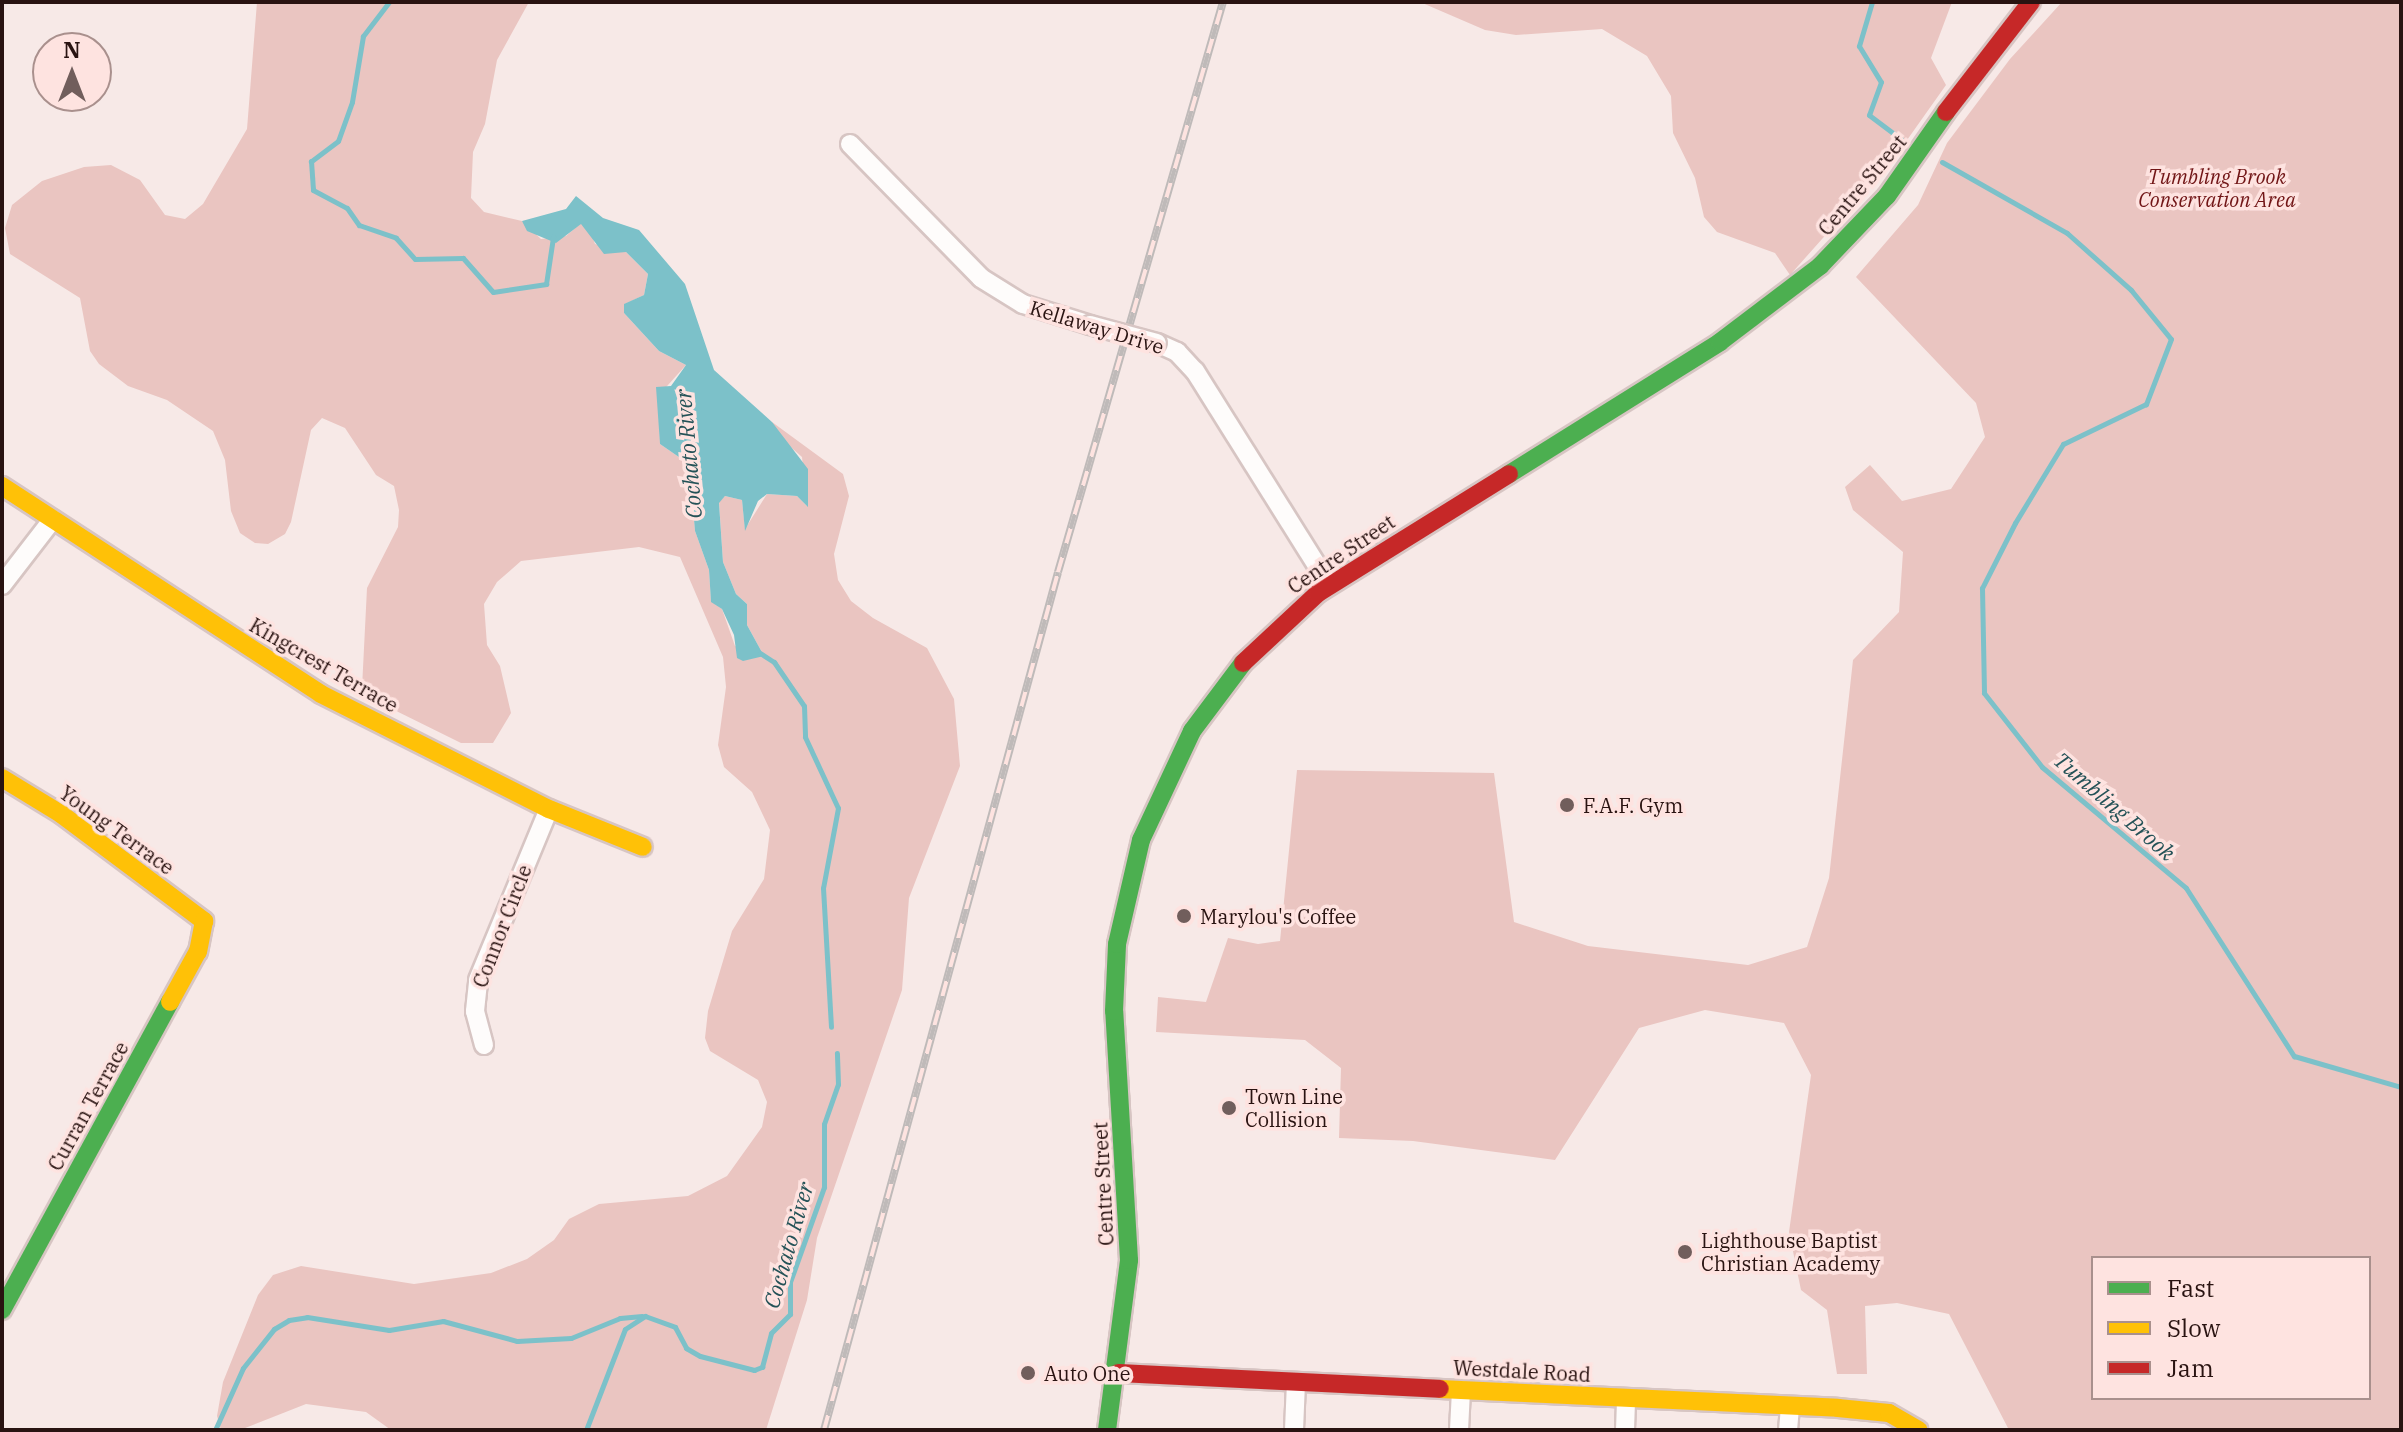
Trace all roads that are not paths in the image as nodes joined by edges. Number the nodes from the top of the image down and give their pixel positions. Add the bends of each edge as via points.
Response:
1 (2031, 2) edge
2 (850, 144) dead end
3 (2, 486) edge
4 (53, 519) junction
5 (2, 585) edge
6 (1329, 585) junction
7 (2, 778) edge
8 (549, 809) junction
9 (643, 847) dead end
10 (204, 921) joint
11 (484, 1045) dead end
12 (2, 1310) edge
13 (1118, 1373) junction
14 (1296, 1382) junction
15 (1461, 1390) junction
16 (1626, 1398) junction
17 (1790, 1406) junction
18 (1107, 1430) edge
19 (1294, 1430) edge
20 (1459, 1430) edge
21 (1625, 1430) edge
22 (1788, 1430) edge
23 (1919, 1430) edge

1 - 6 street, Centre Street via 1875,210 1794,289 1695,358
2 - 6 street, Kellaway Drive, bridge via 987,283 1023,304 1177,352 1195,371
3 - 4 street, Kingcrest Terrace
4 - 5 street
4 - 8 street, Kingcrest Terrace via 321,694
6 - 13 street, Centre Street via 1257,648 1201,717 1163,784 1131,873 1114,986 1129,1233
7 - 10 street, Young Terrace via 61,814
8 - 9 street, Kingcrest Terrace
8 - 11 street, Connor Circle via 478,980 475,1011
10 - 12 street, Curran Terrace via 198,951
13 - 14 street, Westdale Road
13 - 18 street, Centre Street
14 - 15 street, Westdale Road
14 - 19 street
15 - 16 street, Westdale Road
15 - 20 street
16 - 17 street, Westdale Road
16 - 21 street
17 - 22 street
17 - 23 street, Westdale Road via 1889,1413

